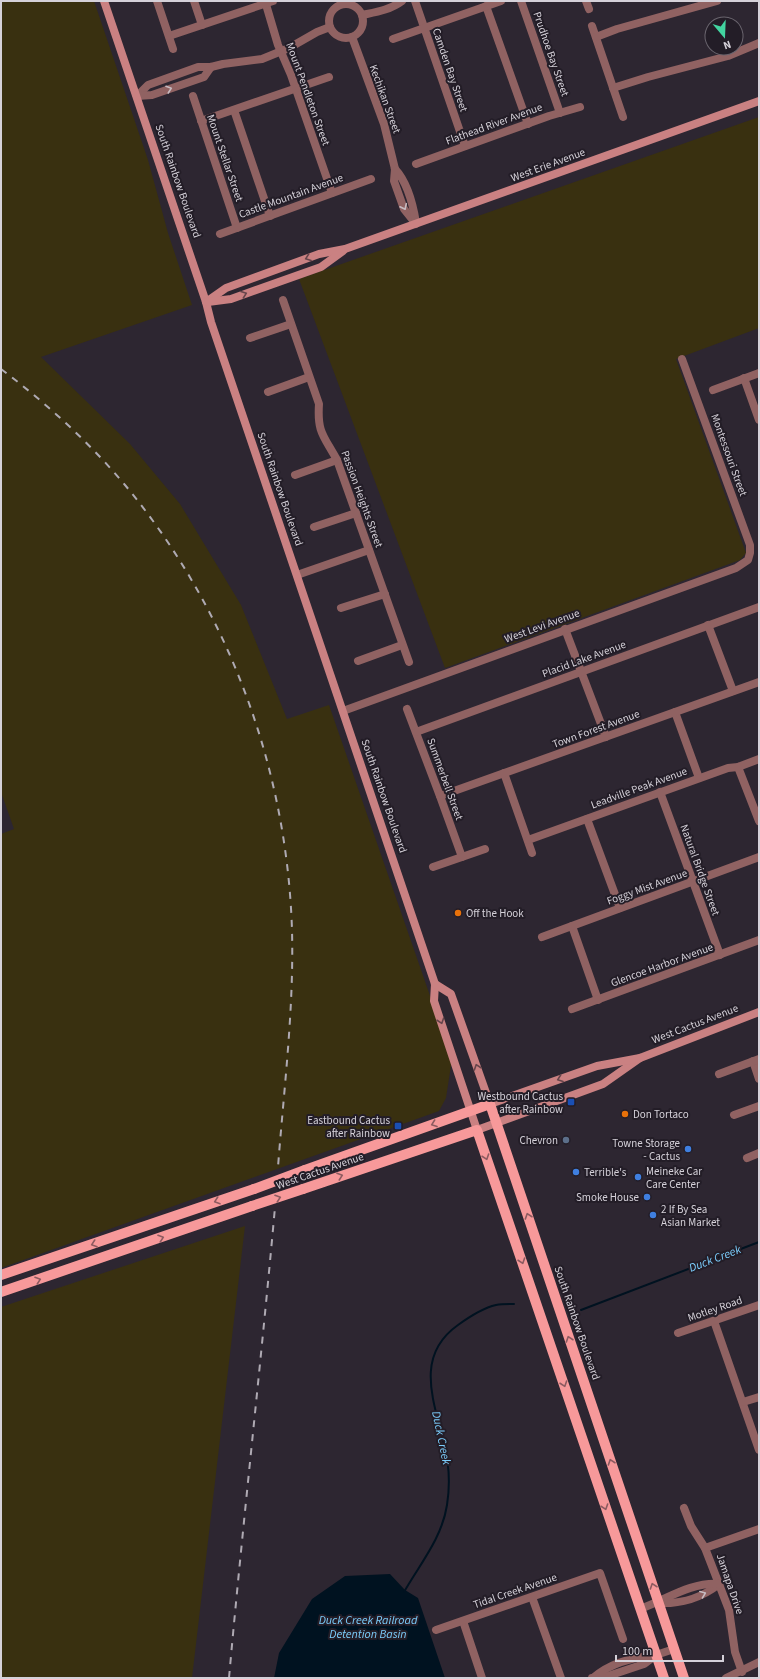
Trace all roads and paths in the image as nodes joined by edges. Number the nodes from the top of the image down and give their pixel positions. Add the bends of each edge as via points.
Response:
1 (104, 1) edge
2 (157, 1) edge
3 (194, 1) edge
4 (402, 1) edge
5 (415, 1) edge
6 (501, 1) edge
7 (521, 1) edge
8 (586, 1) edge
9 (717, 1) edge
10 (268, 2) edge
11 (339, 3) edge
12 (486, 6) junction
13 (589, 10) dead end
14 (362, 15) junction
15 (202, 25) junction
16 (592, 26) dead end
17 (330, 27) junction
18 (424, 28) junction
19 (168, 36) junction
20 (352, 37) junction
21 (596, 37) junction
22 (393, 39) dead end
23 (759, 43) edge
24 (173, 48) dead end
25 (281, 52) junction
26 (329, 77) dead end
27 (296, 88) junction
28 (613, 88) junction
29 (136, 96) junction
30 (192, 96) dead end
31 (759, 101) edge
32 (580, 107) dead end
33 (234, 110) junction
34 (560, 113) junction
35 (623, 117) dead end
36 (201, 121) junction
37 (528, 124) junction
38 (465, 146) junction
39 (416, 164) dead end
40 (371, 180) dead end
41 (332, 193) junction
42 (270, 216) junction
43 (416, 224) junction
44 (237, 228) junction
45 (220, 234) dead end
46 (345, 249) junction
47 (283, 300) dead end
48 (206, 302) junction
49 (291, 324) junction
50 (250, 338) dead end
51 (682, 359) dead end
52 (759, 373) edge
53 (309, 377) junction
54 (744, 378) junction
55 (713, 390) dead end
56 (268, 392) dead end
57 (759, 420) edge
58 (337, 460) junction
59 (295, 475) dead end
60 (356, 513) junction
61 (314, 527) dead end
62 (369, 550) junction
63 (748, 560) joint
64 (297, 575) junction
65 (385, 594) junction
66 (759, 607) edge
67 (341, 608) dead end
68 (708, 625) junction
69 (565, 629) junction
70 (402, 645) junction
71 (358, 661) dead end
72 (409, 662) dead end
73 (581, 672) junction
74 (759, 682) edge
75 (733, 691) junction
76 (407, 709) dead end
77 (343, 711) junction
78 (675, 712) junction
79 (416, 732) junction
80 (606, 737) junction
81 (759, 759) edge
82 (738, 767) junction
83 (504, 773) junction
84 (699, 778) junction
85 (660, 792) junction
86 (440, 796) junction
87 (587, 819) junction
88 (759, 821) edge
89 (528, 840) junction
90 (485, 849) dead end
91 (532, 853) dead end
92 (462, 857) junction
93 (759, 857) edge
94 (433, 867) dead end
95 (692, 882) junction
96 (620, 908) junction
97 (572, 926) junction
98 (542, 937) dead end
99 (759, 940) edge
100 (720, 955) junction
101 (436, 984) junction
102 (598, 1000) junction
103 (572, 1010) dead end
104 (759, 1012) edge
105 (640, 1058) junction
106 (756, 1060) edge
107 (719, 1074) dead end
108 (759, 1079) edge
109 (490, 1104) junction
110 (759, 1106) edge
111 (471, 1111) junction
112 (734, 1115) dead end
113 (496, 1123) junction
114 (477, 1130) junction
115 (759, 1153) edge
116 (747, 1158) dead end
117 (1, 1276) edge
118 (1, 1292) edge
119 (759, 1305) edge
120 (714, 1321) junction
121 (678, 1333) dead end
122 (759, 1397) edge
123 (743, 1402) junction
124 (759, 1450) edge
125 (684, 1508) dead end
126 (759, 1529) edge
127 (705, 1548) junction
128 (718, 1584) junction
129 (532, 1597) junction
130 (659, 1603) junction
131 (640, 1609) junction
132 (463, 1620) junction
133 (436, 1630) dead end
134 (623, 1639) dead end
135 (674, 1649) junction
136 (656, 1655) junction
137 (759, 1662) edge
138 (742, 1672) junction
139 (482, 1678) edge
140 (561, 1678) edge
141 (592, 1678) edge
142 (664, 1678) edge
143 (684, 1678) edge
144 (726, 1678) edge

1 - 29 street, South Rainbow Boulevard
2 - 19 street
3 - 15 street
4 - 14 street via 381,11
5 - 18 street, Camden Bay Street
6 - 12 street
7 - 34 street, Prudhoe Bay Street
8 - 13 street
9 - 21 street
10 - 15 street
10 - 25 street, Mount Pendleton Street
11 - 14 street via 351,4 360,10
11 - 17 street via 329,16
12 - 18 street
12 - 37 street
14 - 20 street via 363,26
15 - 19 street
16 - 21 street
17 - 20 street via 332,32 341,38
17 - 25 street
18 - 22 street
18 - 38 street, Camden Bay Street
19 - 24 street
20 - 43 street, Kechikan Street via 384,124 394,169 402,177 413,206
21 - 28 street
23 - 28 street via 722,57
25 - 27 street, Mount Pendleton Street
25 - 29 street via 262,59 198,67 148,85
26 - 27 street
27 - 33 street
27 - 41 street, Mount Pendleton Street
28 - 35 street
29 - 48 street, South Rainbow Boulevard
30 - 36 street, Mount Stellar Street
31 - 43 street, West Erie Avenue
32 - 34 street, Flathead River Avenue
33 - 36 street
33 - 42 street
34 - 37 street, Flathead River Avenue
36 - 44 street, Mount Stellar Street
37 - 38 street, Flathead River Avenue
38 - 39 street, Flathead River Avenue
40 - 41 street, Castle Mountain Avenue
41 - 42 street, Castle Mountain Avenue
42 - 44 street, Castle Mountain Avenue
43 - 46 street, West Erie Avenue
44 - 45 street, Castle Mountain Avenue
46 -> 48 street, West Erie Avenue via 319,254 226,288
48 -> 46 street, West Erie Avenue via 231,299 321,267
47 - 49 street, Passion Heights Street
48 - 64 street, South Rainbow Boulevard
49 - 50 street
49 - 53 street, Passion Heights Street
51 - 63 street, Montessouri Street via 750,545
52 - 54 street
53 - 56 street
53 - 58 street, Passion Heights Street via 319,404 320,431
54 - 55 street
54 - 57 street
58 - 59 street
58 - 60 street, Passion Heights Street
60 - 61 street
60 - 62 street, Passion Heights Street
62 - 64 street
62 - 65 street, Passion Heights Street
63 - 69 street, West Levi Avenue via 736,568
64 - 77 street, South Rainbow Boulevard
65 - 67 street
65 - 70 street, Passion Heights Street
66 - 68 street, Placid Lake Avenue
68 - 73 street, Placid Lake Avenue
68 - 75 street
69 - 73 street
69 - 77 street, West Levi Avenue
70 - 71 street
70 - 72 street, Passion Heights Street
73 - 79 street, Placid Lake Avenue
73 - 80 street
74 - 75 street, Town Forest Avenue
75 - 78 street, Town Forest Avenue
76 - 79 street, Summerbell Street
77 - 101 street, South Rainbow Boulevard
78 - 80 street, Town Forest Avenue
78 - 84 street
79 - 86 street, Summerbell Street
80 - 83 street, Town Forest Avenue
81 - 82 street, Leadville Peak Avenue
82 - 84 street, Leadville Peak Avenue
82 - 88 street
83 - 86 street, Town Forest Avenue
83 - 89 street
84 - 85 street, Leadville Peak Avenue
85 - 87 street, Leadville Peak Avenue
85 - 95 street, Natural Bridge Street
86 - 92 street, Summerbell Street
87 - 89 street, Leadville Peak Avenue
87 - 96 street
89 - 91 street
90 - 92 street
92 - 94 street
93 - 95 street, Foggy Mist Avenue
95 - 96 street, Foggy Mist Avenue
95 - 100 street, Natural Bridge Street
96 - 97 street, Foggy Mist Avenue
97 - 98 street, Foggy Mist Avenue
97 - 102 street
99 - 100 street, Glencoe Harbor Avenue
100 - 102 street, Glencoe Harbor Avenue
109 -> 101 street, South Rainbow Boulevard via 451,994
101 -> 111 street, South Rainbow Boulevard via 434,1001
102 - 103 street, Glencoe Harbor Avenue
104 - 105 street, West Cactus Avenue
105 -> 109 street, West Cactus Avenue via 597,1066
105 - 113 street, West Cactus Avenue via 603,1084
106 - 107 street
106 - 108 street
109 - 111 main road, West Cactus Avenue
109 - 113 main road, South Rainbow Boulevard
110 - 112 street
111 - 114 street, South Rainbow Boulevard
111 -> 117 main road, West Cactus Avenue, bridge
113 - 114 street, West Cactus Avenue
130 -> 113 main road, South Rainbow Boulevard
118 -> 114 main road, West Cactus Avenue, bridge
114 -> 131 main road, South Rainbow Boulevard
115 - 116 street
119 - 120 street, Motley Road
120 - 121 street, Motley Road
120 - 123 street
122 - 123 street
123 - 124 street
125 - 127 street, Jamapa Drive via 691,1526
126 - 127 street
127 - 128 street, Jamapa Drive
128 - 130 street via 708,1593 676,1603
128 - 138 street, Jamapa Drive via 728,1610 735,1652
129 - 132 street, Tidal Creek Avenue
129 - 134 street, Tidal Creek Avenue via 600,1573
129 - 140 street
130 - 131 street
130 - 135 main road, South Rainbow Boulevard
131 - 136 main road, South Rainbow Boulevard
132 - 133 street, Tidal Creek Avenue
132 - 139 street
135 - 136 street
135 - 143 main road, South Rainbow Boulevard
136 - 141 street via 644,1664 605,1677
136 - 142 main road, South Rainbow Boulevard
137 - 138 street
138 - 144 street

